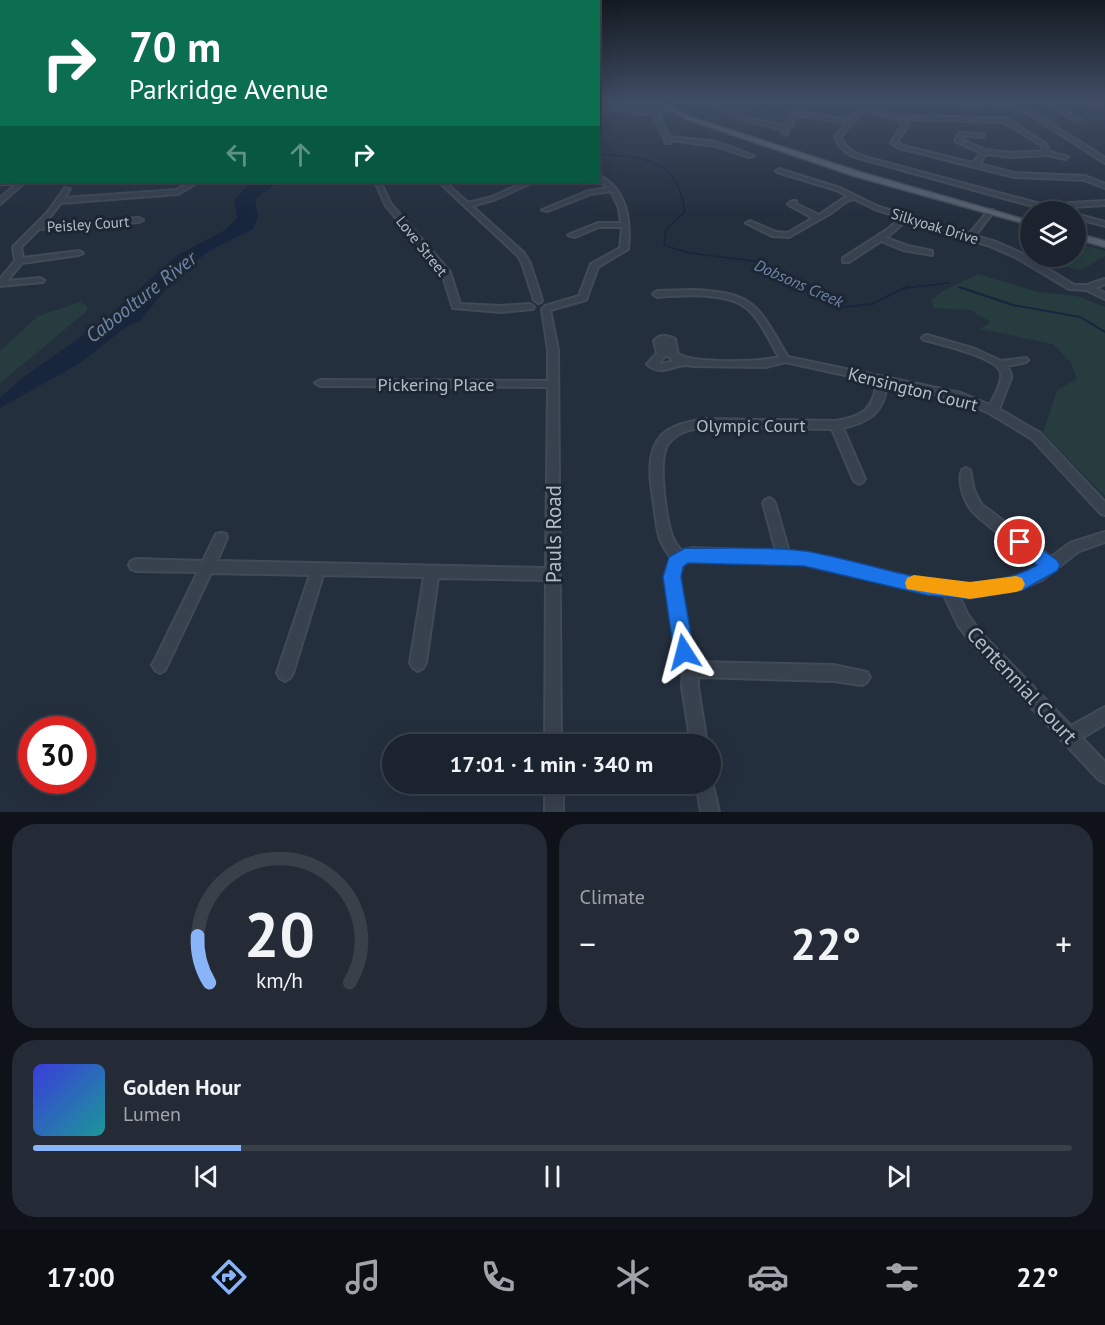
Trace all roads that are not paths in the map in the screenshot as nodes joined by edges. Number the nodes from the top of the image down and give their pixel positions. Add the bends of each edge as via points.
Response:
1 (667, 140) edge
2 (680, 140) edge
3 (753, 140) edge
4 (838, 140) edge
5 (895, 140) edge
6 (957, 140) edge
7 (1036, 140) edge
8 (1073, 140) edge
9 (670, 144) dead end
10 (984, 153) junction
11 (1048, 153) junction
12 (751, 156) dead end
13 (1065, 157) dead end
14 (1103, 159) edge
15 (975, 165) junction
16 (779, 171) dead end
17 (600, 179) edge
18 (20, 183) edge
19 (193, 183) edge
20 (443, 183) edge
21 (527, 183) edge
22 (380, 186) dead end
23 (1105, 186) edge
24 (67, 189) dead end
25 (612, 189) junction
26 (855, 197) junction
27 (58, 201) junction
28 (1024, 201) edge
29 (0, 202) edge
30 (794, 202) dead end
31 (1086, 203) edge
32 (1105, 203) edge
33 (467, 205) junction
34 (546, 210) dead end
35 (991, 211) junction
36 (906, 217) junction
37 (819, 218) junction
38 (1086, 219) edge
39 (139, 220) dead end
40 (1020, 220) edge
41 (750, 223) dead end
42 (1105, 224) edge
43 (623, 225) junction
44 (36, 228) junction
45 (572, 235) dead end
46 (970, 237) junction
47 (880, 238) junction
48 (1086, 239) edge
49 (1105, 244) edge
50 (79, 253) dead end
51 (929, 253) dead end
52 (846, 260) dead end
53 (19, 261) junction
54 (40, 280) dead end
55 (1105, 281) edge
56 (0, 284) edge
57 (1088, 288) junction
58 (657, 294) dead end
59 (1105, 296) edge
60 (541, 306) junction
61 (927, 338) dead end
62 (679, 359) junction
63 (785, 359) junction
64 (1023, 360) dead end
65 (1000, 364) junction
66 (882, 380) junction
67 (320, 384) dead end
68 (553, 384) junction
69 (993, 410) junction
70 (836, 425) junction
71 (966, 473) dead end
72 (859, 478) dead end
73 (769, 503) dead end
74 (1105, 510) edge
75 (1105, 537) edge
76 (221, 538) dead end
77 (784, 556) junction
78 (679, 558) junction
79 (136, 565) dead end
80 (1051, 565) junction
81 (206, 567) junction
82 (318, 570) junction
83 (432, 572) junction
84 (552, 574) junction
85 (949, 590) junction
86 (418, 663) dead end
87 (160, 665) dead end
88 (691, 669) junction
89 (285, 673) dead end
90 (862, 677) dead end
91 (1105, 715) edge
92 (554, 734) edge
93 (697, 734) edge
94 (1069, 736) junction
95 (1105, 774) edge
96 (554, 794) edge
97 (707, 794) edge
98 (554, 812) edge
99 (710, 812) edge

1 - 9 street
2 - 12 street via 717,144
3 - 35 main road
4 - 28 street via 857,156
5 - 15 street via 895,144
6 - 10 street
7 - 11 street
8 - 14 street
10 - 11 street
10 - 15 street
11 - 13 street
15 - 23 street via 1025,177 1085,178
16 - 26 street, Silkyoak Drive
17 - 25 street
18 - 29 street
19 - 27 street via 178,192
20 - 33 street, Pauls Road
21 - 33 street
22 - 60 street, Love Street via 388,205 446,272 456,306
24 - 27 street
25 - 34 street via 590,192
25 - 43 street via 622,202
26 - 36 street, Silkyoak Drive
26 - 37 street
27 - 44 street
30 - 37 street via 795,209
31 - 32 street
33 - 60 street, Pauls Road via 521,255
35 - 40 main road
35 - 46 street
36 - 46 street, Silkyoak Drive
36 - 47 street
37 - 41 street via 785,235
38 - 42 street
39 - 44 street, Peisley Court
43 - 45 street via 598,225
43 - 60 street via 624,249 594,266 586,295 579,301
44 - 53 street via 17,247
46 - 57 street, Silkyoak Drive via 1008,250 1072,287
47 - 51 street
47 - 52 street
48 - 49 main road
50 - 53 street
53 - 56 street
54 - 56 street
55 - 57 street
57 - 59 street, Silkyoak Drive
58 - 63 street via 703,294 744,302 753,309
60 - 68 street, Pauls Road via 553,350
61 - 65 street
62 - 62 street, Kensington Court via 661,368 651,363 662,354 660,339 672,341 671,349
62 - 63 street, Kensington Court via 765,364
63 - 66 street, Kensington Court
64 - 65 street
65 - 69 street via 1006,376
66 - 69 street, Kensington Court via 961,397
66 - 70 street, Olympic Court via 881,396 872,412
67 - 68 street, Pickering Place
68 - 84 street, Pauls Road
69 - 74 street, Kensington Court via 1036,436
70 - 72 street
70 - 78 street, Olympic Court via 705,423 667,436 655,456 655,469 664,538
71 - 80 street via 968,490 977,508
73 - 77 street
75 - 80 street via 1075,547
76 - 81 street
77 - 78 street via 692,554
77 - 85 street
78 - 88 street via 672,577 684,652
79 - 81 street
80 - 85 street via 1037,576 1005,587
81 - 82 street
81 - 87 street
82 - 83 street
82 - 89 street
83 - 84 street
83 - 86 street
84 - 92 street, Pauls Road
85 - 94 street, Centennial Court via 976,638
88 - 90 street
88 - 93 street
91 - 94 street
94 - 95 street, Centennial Court
96 - 98 street
97 - 99 street

